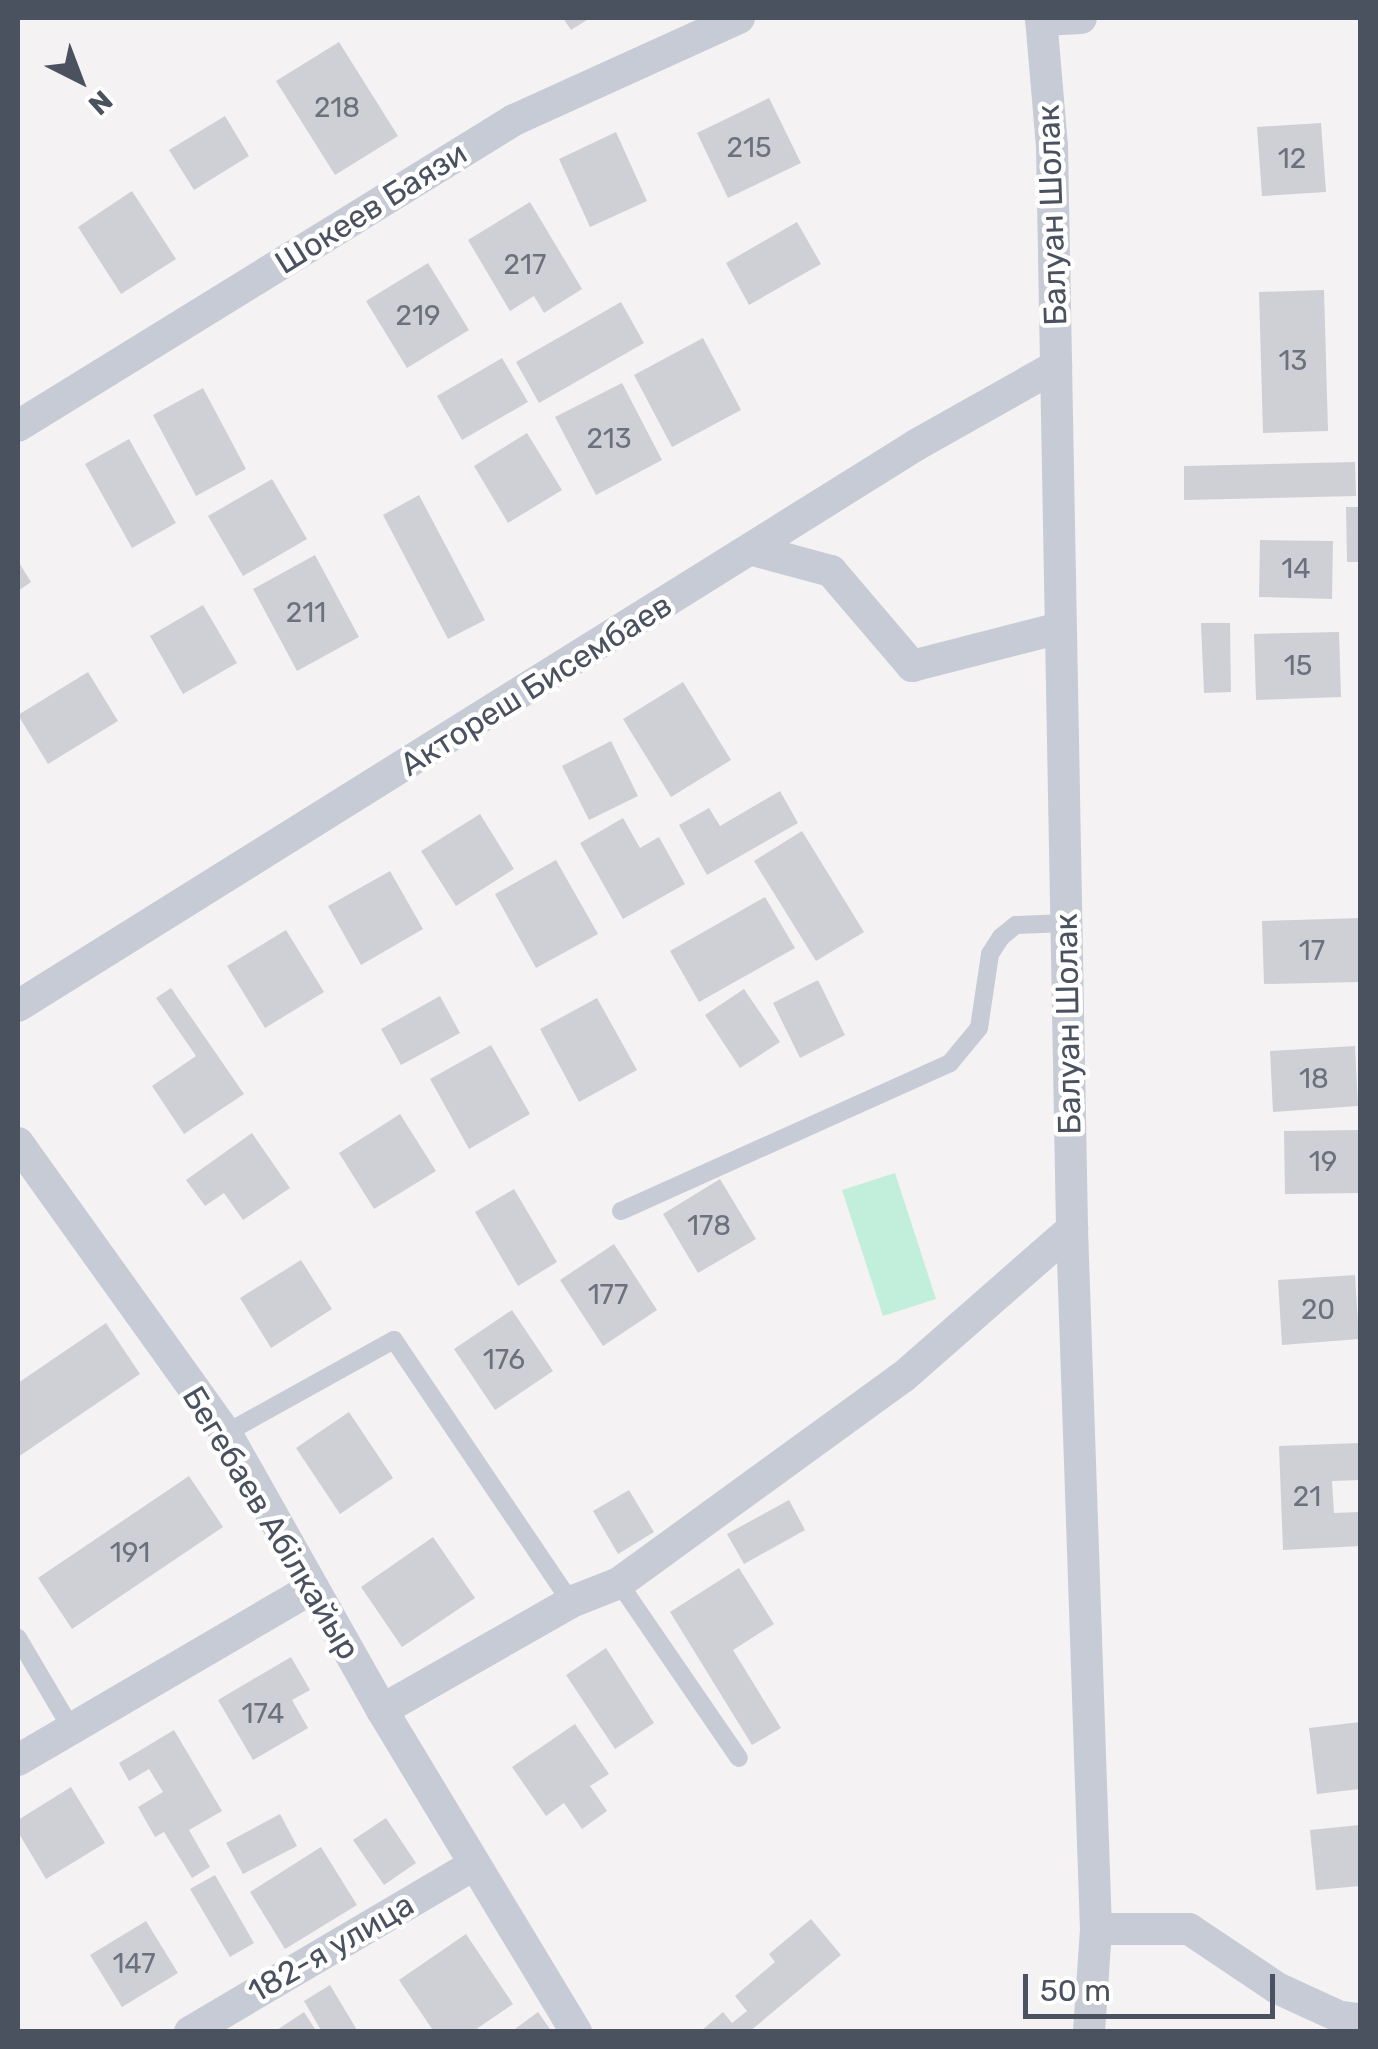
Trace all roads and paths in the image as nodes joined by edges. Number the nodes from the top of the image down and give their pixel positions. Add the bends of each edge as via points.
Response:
1 (739, 18) edge
2 (1081, 18) edge
3 (1041, 19) edge
4 (1056, 366) junction
5 (18, 426) edge
6 (754, 550) junction
7 (1060, 628) junction
8 (1067, 923) junction
9 (18, 1006) edge
10 (18, 1144) edge
11 (620, 1211) dead end
12 (1072, 1229) junction
13 (226, 1433) junction
14 (618, 1583) junction
15 (312, 1588) junction
16 (571, 1602) junction
17 (18, 1638) edge
18 (382, 1710) junction
19 (71, 1728) junction
20 (738, 1758) dead end
21 (18, 1760) edge
22 (473, 1865) junction
23 (1096, 1929) junction
24 (1360, 2018) edge
25 (190, 2032) edge
26 (576, 2032) edge
27 (1089, 2032) edge

1 - 5 street, Шокеев Баязи via 514,120
2 - 3 street
3 - 4 street, Балуан Шолак via 1052,146
4 - 6 street, Актореш Бисембаев via 916,445
4 - 7 street, Балуан Шолак
6 - 7 street via 831,571 912,666
6 - 9 street, Актореш Бисембаев
7 - 8 street, Балуан Шолак
8 - 11 lane via 1016,925 1002,937 990,954 979,1028 950,1064
8 - 12 street, Балуан Шолак
10 - 13 street, Бегебаев Абілкайыр
12 - 14 street via 902,1377
12 - 23 street, Балуан Шолак
13 - 15 street, Бегебаев Абілкайыр
13 - 16 lane via 394,1340
14 - 16 street
14 - 20 lane
15 - 18 street, Бегебаев Абілкайыр
15 - 19 street
16 - 18 street
17 - 19 lane
18 - 22 street, Бегебаев Абілкайыр
19 - 21 street
22 - 25 street, 182-я улица
22 - 26 street, Бегебаев Абілкайыр
23 - 24 street via 1189,1929 1277,1988 1340,2017
23 - 27 street, Балуан Шолак

